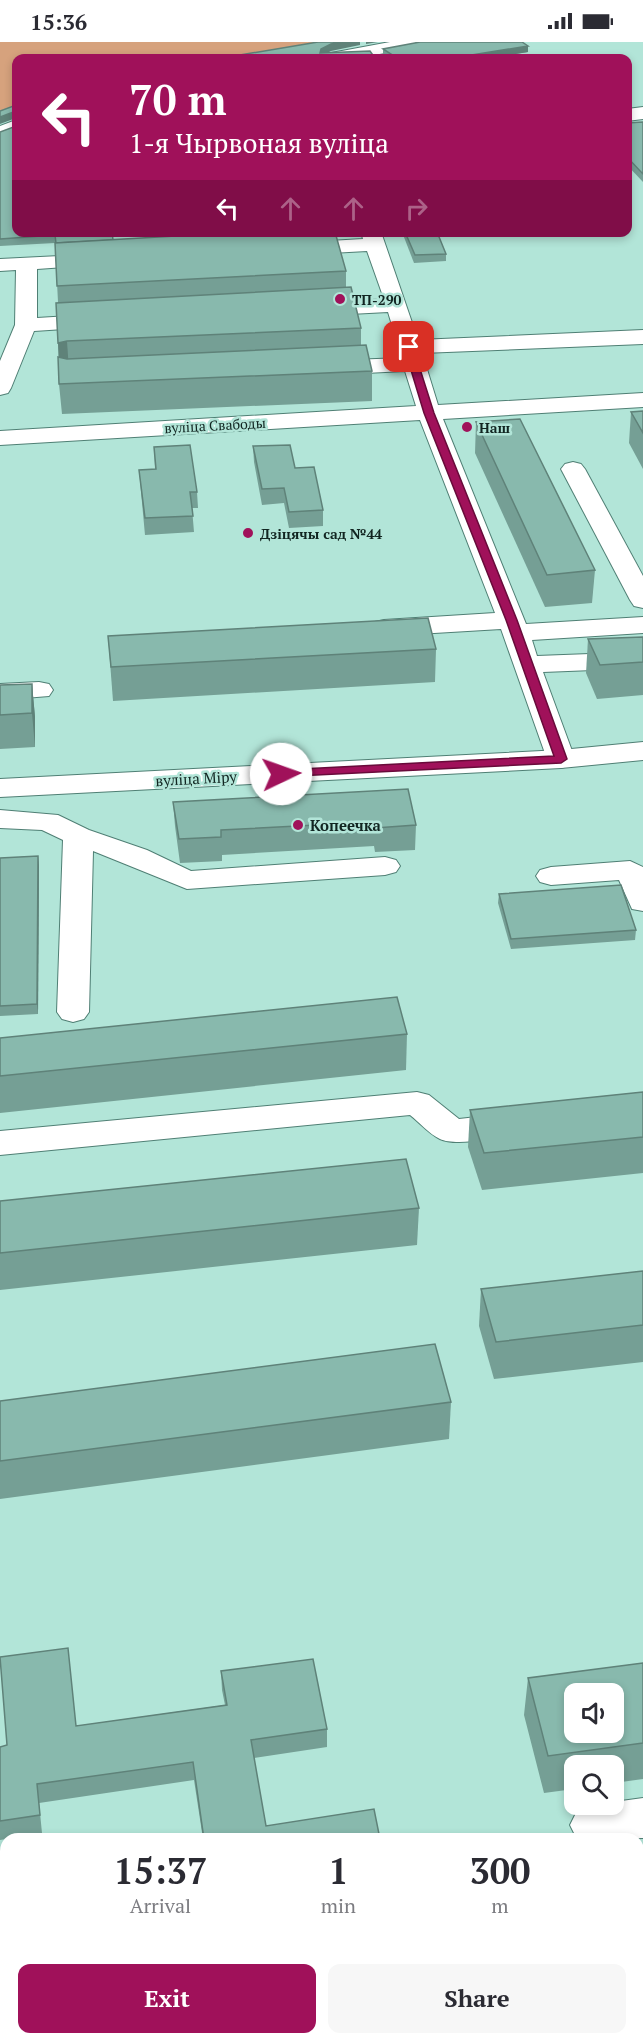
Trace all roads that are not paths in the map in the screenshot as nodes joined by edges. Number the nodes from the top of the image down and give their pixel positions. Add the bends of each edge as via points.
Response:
1 (419, 42) edge
2 (353, 54) edge
3 (372, 238) edge
4 (270, 250) edge
5 (119, 259) edge
6 (27, 264) junction
7 (0, 265) edge
8 (397, 306) junction
9 (289, 311) edge
10 (122, 320) edge
11 (26, 325) junction
12 (643, 337) edge
13 (411, 355) junction
14 (307, 369) edge
15 (0, 388) edge
16 (643, 400) edge
17 (429, 413) junction
18 (0, 438) edge
19 (573, 469) dead end
20 (640, 613) edge
21 (514, 626) junction
22 (363, 629) edge
23 (643, 660) edge
24 (527, 664) junction
25 (39, 690) dead end
26 (0, 692) edge
27 (643, 751) edge
28 (561, 759) junction
29 (0, 789) edge
30 (0, 819) edge
31 (78, 836) junction
32 (385, 866) dead end
33 (551, 876) dead end
34 (643, 902) edge
35 (73, 1012) dead end
36 (542, 1121) edge
37 (0, 1143) edge
38 (643, 1818) edge
39 (593, 1825) dead end

1 - 2 street
3 - 4 street
3 - 8 street
5 - 6 street
6 - 7 street
6 - 11 street
8 - 9 street
8 - 13 street
10 - 11 street
11 - 15 street
12 - 13 street
13 - 14 street
13 - 17 street
16 - 17 street, вуліца Свабоды
17 - 18 street, вуліца Свабоды
17 - 21 street
19 - 20 street
20 - 21 street
21 - 22 street
21 - 24 street
23 - 24 street
24 - 28 street
25 - 26 street
27 - 28 street, вуліца Міру
28 - 29 street, вуліца Міру
30 - 31 street via 48,821
31 - 32 street via 136,856 187,880
31 - 35 street
33 - 34 street via 630,870
36 - 37 street via 452,1131 417,1103
38 - 39 street

